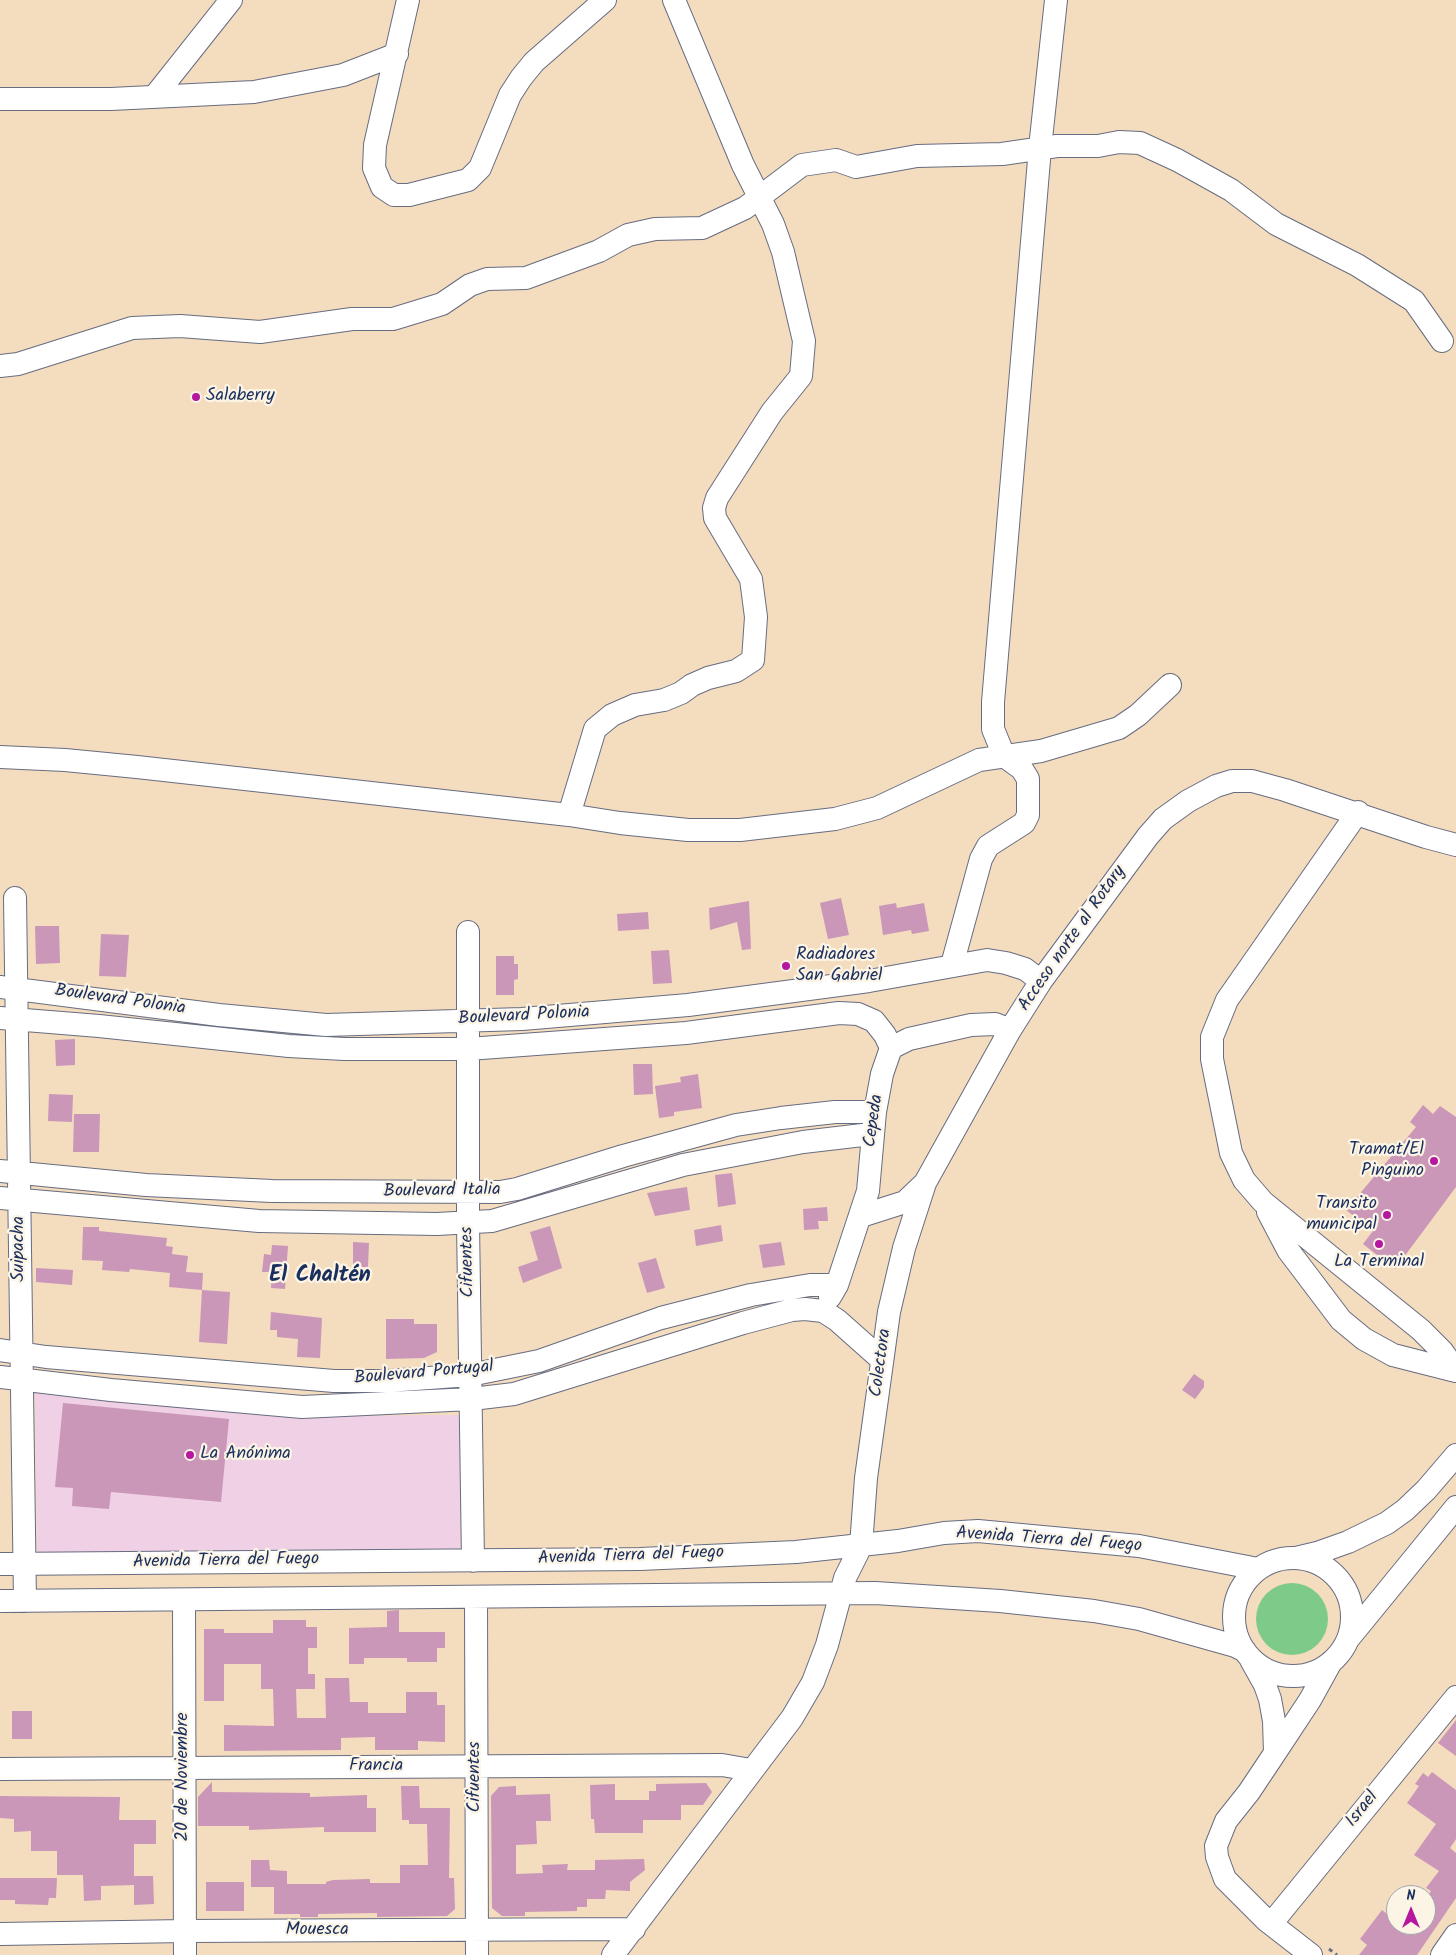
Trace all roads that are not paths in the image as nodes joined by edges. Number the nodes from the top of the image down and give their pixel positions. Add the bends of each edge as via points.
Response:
1 (231, 0) edge
2 (408, 0) edge
3 (605, 0) edge
4 (674, 0) edge
5 (1056, 0) edge
6 (397, 54) junction
7 (154, 97) junction
8 (0, 99) edge
9 (1040, 148) junction
10 (760, 198) junction
11 (1442, 341) dead end
12 (0, 366) edge
13 (1170, 684) dead end
14 (1004, 756) junction
15 (0, 757) edge
16 (1358, 812) junction
17 (569, 815) junction
18 (1456, 845) edge
19 (15, 898) dead end
20 (468, 932) dead end
21 (952, 965) junction
22 (1041, 981) junction
23 (9, 988) edge
24 (9, 1019) edge
25 (469, 1020) junction
26 (1010, 1030) junction
27 (891, 1048) junction
28 (468, 1049) junction
29 (875, 1112) junction
30 (872, 1134) junction
31 (10, 1172) edge
32 (925, 1184) junction
33 (469, 1192) junction
34 (10, 1199) edge
35 (1263, 1202) junction
36 (861, 1216) junction
37 (468, 1223) junction
38 (1338, 1264) junction
39 (837, 1285) junction
40 (1315, 1288) junction
41 (822, 1311) junction
42 (1422, 1330) junction
43 (10, 1352) edge
44 (1399, 1356) junction
45 (882, 1360) junction
46 (1456, 1371) edge
47 (470, 1374) junction
48 (10, 1378) edge
49 (472, 1400) junction
50 (1456, 1455) edge
51 (1456, 1507) edge
52 (862, 1546) junction
53 (1292, 1558) junction
54 (473, 1561) junction
55 (0, 1564) edge
56 (24, 1564) junction
57 (1258, 1569) junction
58 (840, 1594) junction
59 (476, 1598) junction
60 (184, 1600) junction
61 (0, 1601) edge
62 (25, 1601) junction
63 (1347, 1641) junction
64 (1247, 1654) junction
65 (1331, 1662) junction
66 (1456, 1697) edge
67 (1275, 1754) junction
68 (184, 1767) junction
69 (476, 1767) junction
70 (0, 1769) edge
71 (751, 1770) junction
72 (1271, 1924) junction
73 (634, 1929) junction
74 (185, 1931) junction
75 (477, 1931) junction
76 (0, 1934) edge
77 (1456, 1935) edge
78 (185, 1955) edge
79 (477, 1955) edge
80 (612, 1955) edge
81 (1310, 1955) edge
82 (1442, 1955) edge

1 - 7 street
2 - 6 street
3 - 6 street via 534,62 521,78 510,95 480,168 468,180 409,195 394,195 382,187 374,168 375,145
4 - 10 street via 742,165
5 - 9 street
6 - 7 street via 343,75 254,92
7 - 8 street
9 - 10 street via 1002,154 917,156 856,167 836,160 802,165
9 - 11 street via 1140,142 1230,190 1276,224 1357,265 1414,301
9 - 14 street via 993,702 993,729
10 - 12 street via 702,228 655,229 628,235 599,251 526,278 487,279 470,285 442,304 393,319 352,320 260,332 180,326 132,328 18,364
10 - 17 street via 783,252 804,341 801,376 772,412 717,498 714,508 715,518 751,579 756,617 754,660 736,671 700,681 664,700 634,705 612,715 595,729
13 - 14 street via 1138,715 1119,728 1041,751
14 - 17 street via 979,760 877,808 790,826 688,830 620,824
14 - 21 street via 1022,769 1028,779 1028,815 1024,824 988,846 981,860
15 - 17 street via 137,767
16 - 18 street, Acceso norte al Rotary
16 - 22 street, Acceso norte al Rotary via 1252,781 1232,781 1216,786 1163,819
16 - 35 street via 1227,1000 1212,1038 1212,1059 1232,1154 1244,1180
19 - 23 street, Suipacha
20 - 25 street, Cifuentes
21 - 22 street, Boulevard Polonia via 986,960 1006,963 1025,969
21 - 25 street, Boulevard Polonia via 869,981 688,1005 522,1019
22 - 26 street, Acceso norte al Rotary
23 - 24 street, Suipacha
23 - 25 street, Boulevard Polonia via 319,1024
24 - 28 street, Boulevard Polonia via 289,1046
24 - 31 street, Suipacha
25 - 28 street, Cifuentes
26 - 27 street via 995,1024 971,1025 909,1039
26 - 32 street, Acceso norte al Rotary
27 - 28 street, Boulevard Polonia via 874,1021 858,1014 839,1013 686,1033
27 - 29 street, Cepeda
28 - 33 street, Cifuentes
29 - 30 street, Cepeda
29 - 33 street, Boulevard Italia via 835,1112 736,1126 517,1189
30 - 36 street, Cepeda via 868,1191
30 - 37 street, Boulevard Italia via 803,1142 683,1164 510,1217
31 - 33 street, Boulevard Italia via 146,1185 272,1191
31 - 34 street, Suipacha
32 - 36 street, Acceso norte al Rotary via 905,1202
32 - 45 street, Colectora via 904,1248
33 - 37 street, Cifuentes
34 - 37 street, Boulevard Italia via 259,1221
34 - 43 street, Suipacha
35 - 38 street
35 - 40 street via 1288,1250
36 - 39 street, Cepeda
37 - 47 street, Cifuentes
38 - 40 street
38 - 42 street
39 - 41 street, Cepeda
39 - 47 street, Boulevard Portugal via 810,1284 751,1295 660,1318 539,1361
40 - 44 street via 1338,1317 1364,1339
41 - 45 street via 837,1320
41 - 49 street, Boulevard Portugal via 792,1310 514,1394
42 - 44 street
42 - 46 street via 1447,1356
43 - 47 street, Boulevard Portugal via 334,1381 388,1381
43 - 48 street, Suipacha
44 - 46 street
45 - 52 street, Colectora via 866,1478
47 - 49 street, Cifuentes
48 - 49 street, Boulevard Portugal via 302,1407
48 - 56 street, Suipacha
49 - 54 street, Cifuentes
50 - 53 street via 1426,1490 1387,1523 1348,1542
51 - 63 street
52 - 54 street, Avenida Tierra del Fuego via 640,1559
52 - 57 street, Avenida Tierra del Fuego via 978,1531 1139,1546
52 - 58 street
53 - 57 street
53 - 63 street via 1315,1562 1339,1581 1351,1608 1352,1624
54 - 56 street, Avenida Tierra del Fuego
55 - 56 street, Avenida Tierra del Fuego
56 - 62 street, Suipacha
57 - 64 street via 1243,1585 1235,1607 1236,1633
58 - 59 street, Avenida Tierra del Fuego
58 - 64 street, Avenida Tierra del Fuego via 875,1593 1000,1601 1094,1611 1139,1619 1235,1646
58 - 71 street via 828,1645 813,1682 792,1718
59 - 60 street, Avenida Tierra del Fuego
59 - 69 street, Cifuentes
60 - 62 street, Avenida Tierra del Fuego
60 - 68 street, 20 de Noviembre
61 - 62 street, Avenida Tierra del Fuego
63 - 65 street
64 - 65 street via 1260,1666 1284,1675 1311,1673
64 - 67 street via 1270,1699
65 - 67 street
66 - 72 street, Israel
67 - 72 street via 1226,1821 1216,1846 1225,1879
68 - 69 street, Francia
68 - 70 street, Francia
68 - 74 street, 20 de Noviembre
69 - 71 street, Francia via 722,1764
69 - 75 street, Cifuentes
71 - 73 street
72 - 81 street
73 - 75 street, Mouesca
73 - 80 street
74 - 75 street, Mouesca
74 - 76 street, Mouesca
74 - 78 street, 20 de Noviembre
75 - 79 street, Cifuentes
77 - 82 street

